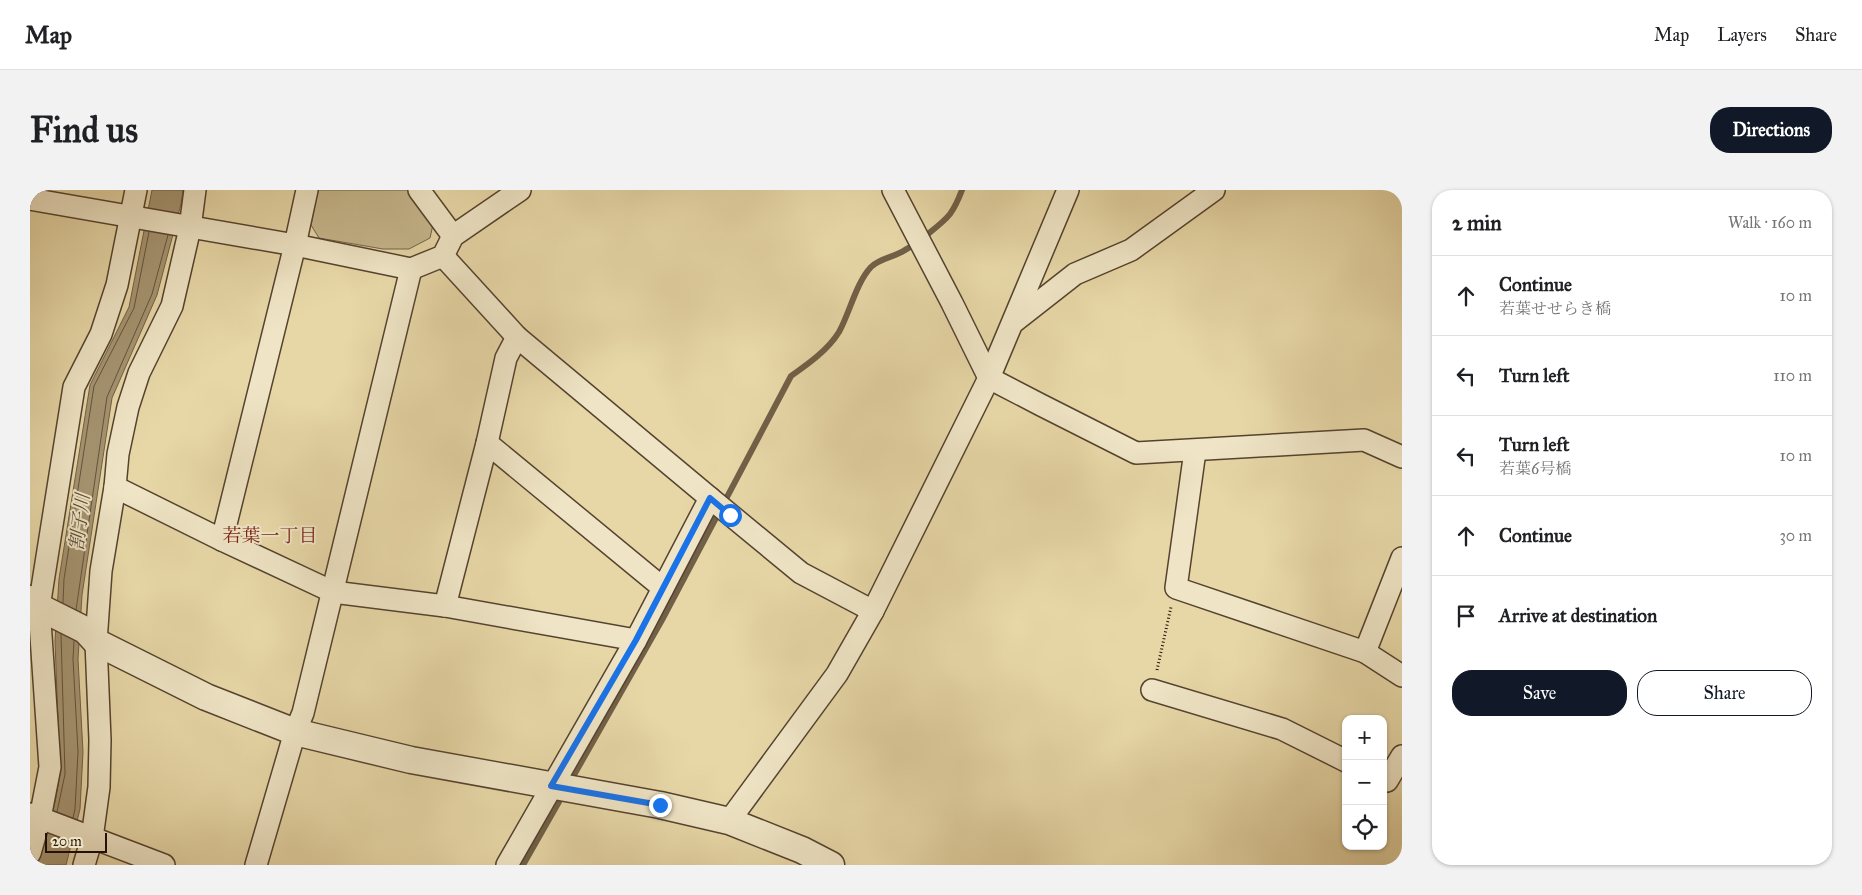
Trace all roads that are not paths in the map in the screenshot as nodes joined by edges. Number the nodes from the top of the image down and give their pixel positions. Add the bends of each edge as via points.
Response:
1 (136, 190) edge
2 (195, 190) edge
3 (307, 190) edge
4 (419, 190) edge
5 (520, 190) edge
6 (893, 190) edge
7 (1068, 190) edge
8 (1214, 190) edge
9 (30, 199) edge
10 (131, 217) junction
11 (190, 228) junction
12 (454, 236) junction
13 (295, 245) junction
14 (443, 256) junction
15 (412, 269) junction
16 (1013, 323) junction
17 (517, 337) junction
18 (990, 378) junction
19 (487, 443) junction
20 (1195, 451) junction
21 (1402, 457) edge
22 (115, 487) junction
23 (710, 498) junction
24 (222, 540) junction
25 (1402, 558) edge
26 (663, 588) junction
27 (333, 592) junction
28 (40, 606) edge
29 (445, 606) junction
30 (873, 611) junction
31 (90, 636) junction
32 (636, 640) junction
33 (1365, 652) junction
34 (1402, 676) edge
35 (1152, 690) road end
36 (295, 732) junction
37 (1402, 756) edge
38 (1344, 760) edge
39 (1387, 778) edge
40 (551, 786) junction
41 (39, 817) edge
42 (729, 821) junction
43 (86, 835) junction
44 (30, 854) edge
45 (84, 865) edge
46 (164, 865) edge
47 (256, 865) edge
48 (507, 865) edge
49 (831, 865) edge

1 - 10 street
2 - 11 street
3 - 13 street
4 - 12 street
5 - 12 street
6 - 18 street
7 - 16 street
8 - 16 street via 1131,250 1075,274
9 - 10 street
10 - 11 street
10 - 28 street via 115,293 101,334 74,387
11 - 13 street
11 - 22 street via 172,306 139,373 128,407
12 - 14 street
13 - 15 street
13 - 24 street
14 - 15 street
14 - 17 street
15 - 27 street
16 - 18 street
17 - 19 street via 506,358
17 - 23 street
18 - 20 street via 1136,453
18 - 30 street
19 - 26 street
19 - 29 street
20 - 21 street via 1364,440
20 - 33 street via 1176,588
22 - 24 street
22 - 31 street
23 - 26 street
23 - 30 street via 801,572
24 - 27 street
25 - 33 street
26 - 32 street
27 - 29 street
27 - 36 street via 303,713
28 - 31 street
28 - 41 street via 50,767
29 - 32 street
30 - 42 street via 837,674
31 - 36 street via 206,697
31 - 43 street via 100,740 98,787
32 - 40 street
33 - 34 street
35 - 38 street via 1282,729
36 - 40 street via 411,760
36 - 47 street
37 - 39 street
40 - 42 street
40 - 48 street
41 - 43 street
41 - 44 street
42 - 49 street
43 - 45 street
43 - 46 street

